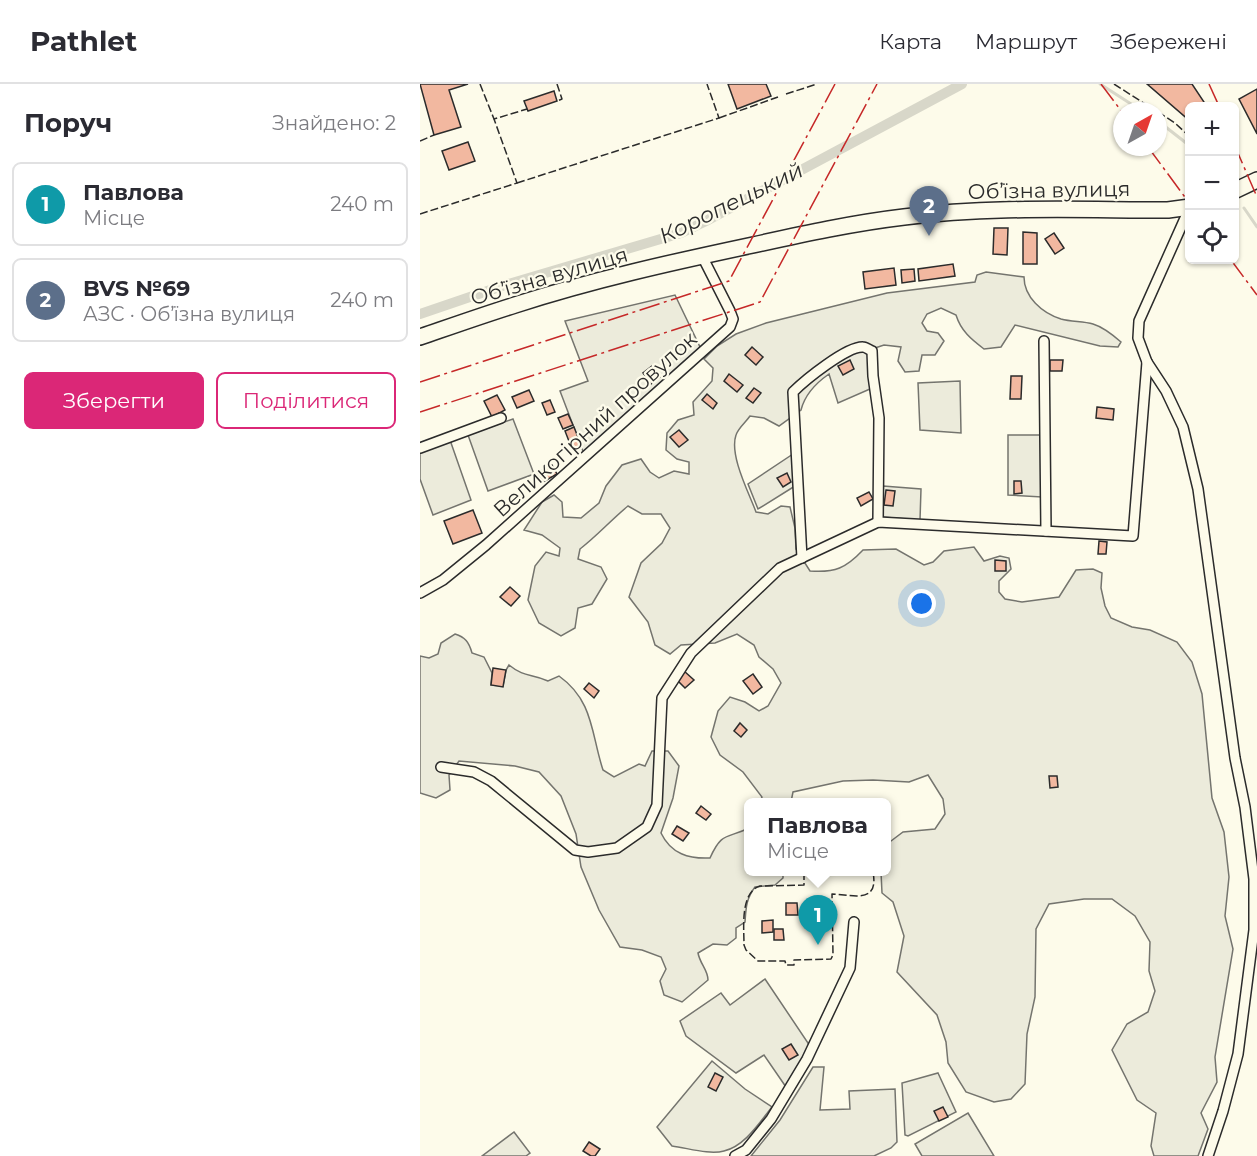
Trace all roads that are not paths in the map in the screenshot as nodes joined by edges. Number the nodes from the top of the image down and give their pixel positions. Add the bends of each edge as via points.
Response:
1 (1257, 180) edge
2 (1239, 189) edge
3 (1185, 208) edge
4 (1189, 210) edge
5 (702, 256) junction
6 (420, 337) edge
7 (1044, 341) dead end
8 (1147, 362) junction
9 (501, 418) dead end
10 (420, 448) edge
11 (878, 522) junction
12 (1046, 531) junction
13 (802, 558) junction
14 (420, 593) edge
15 (441, 767) dead end
16 (854, 922) dead end
17 (735, 1156) edge
18 (1209, 1156) edge

1 - 2 main road
3 - 5 main road, Обʼїзна вулиця via 907,216
4 - 8 street via 1139,321 1138,338
5 - 6 main road, Обʼїзна вулиця via 516,304
5 - 14 street, Великогірний провулок via 730,311 730,327 486,545 443,580
7 - 12 street
8 - 12 street via 1132,536
8 - 18 street via 1183,427 1198,489 1254,879 1254,930 1238,1054
9 - 10 street
11 - 12 street
11 - 13 street
11 - 13 street via 879,418 874,356 862,347 843,354 793,392
13 - 15 street via 780,568 691,653 662,698 657,805 648,827 617,848 575,850 491,781 474,772
16 - 17 street via 850,968 807,1059 771,1119 746,1150

